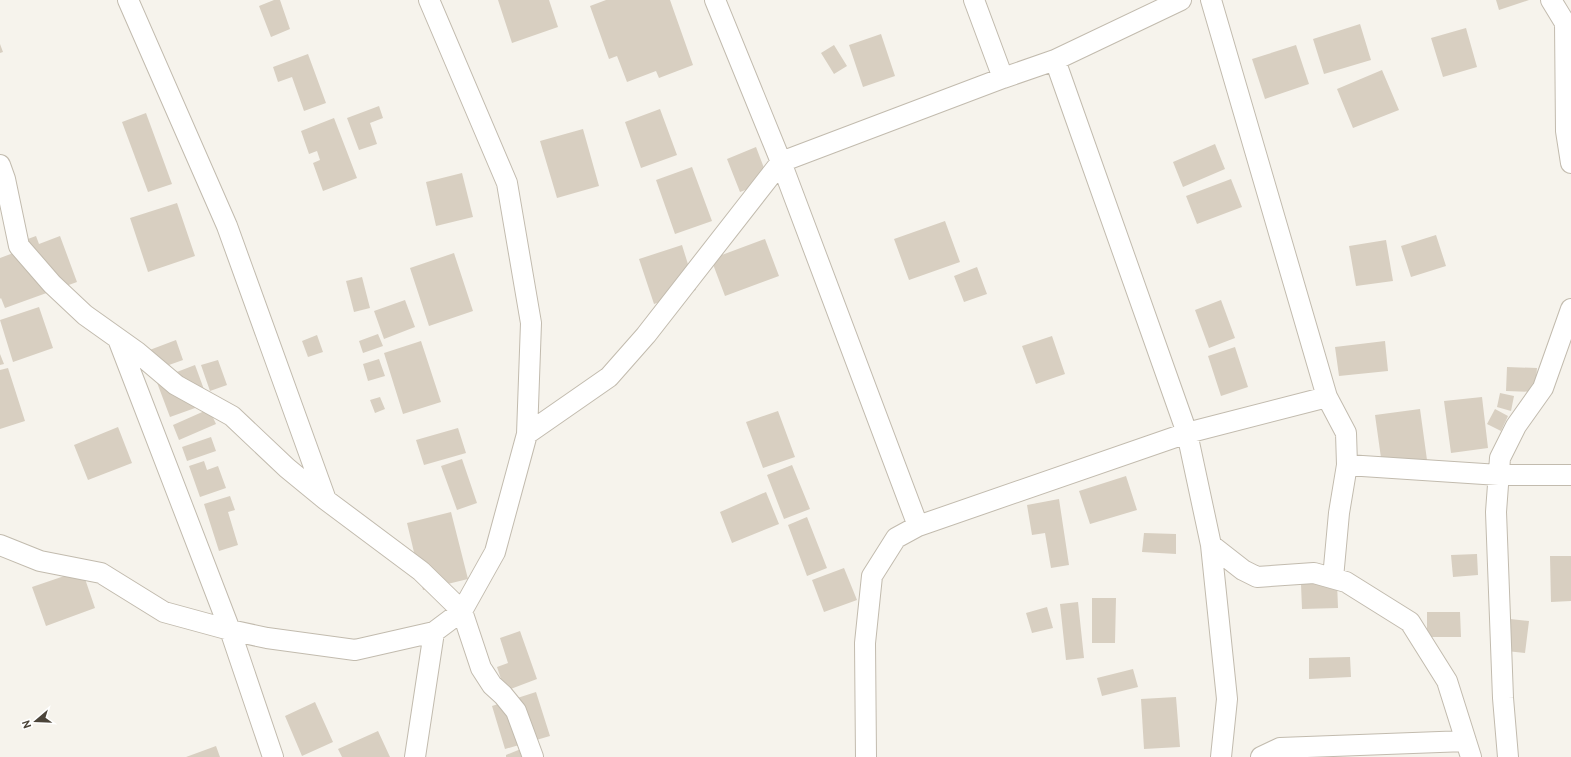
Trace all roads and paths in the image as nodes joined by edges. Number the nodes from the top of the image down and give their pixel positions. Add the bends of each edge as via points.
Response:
1 (128, 0) edge
2 (429, 0) edge
3 (715, 0) edge
4 (974, 0) edge
5 (1181, 0) edge
6 (1211, 0) edge
7 (1551, 0) edge
8 (1055, 60) junction
9 (1003, 78) junction
10 (781, 162) junction
11 (1571, 163) edge
12 (0, 165) edge
13 (1571, 309) edge
14 (118, 339) junction
15 (1327, 397) junction
16 (1187, 433) junction
17 (527, 434) junction
18 (1347, 465) junction
19 (1499, 475) junction
20 (1571, 475) edge
21 (326, 500) junction
22 (918, 526) junction
23 (0, 545) edge
24 (1211, 545) junction
25 (1333, 578) junction
26 (462, 611) junction
27 (230, 630) junction
28 (434, 632) junction
29 (1468, 749) edge
30 (1282, 752) edge
31 (273, 757) edge
32 (415, 757) edge
33 (533, 757) edge
34 (866, 757) edge
35 (1221, 757) edge
36 (1261, 757) edge
37 (1508, 757) edge

1 - 21 street via 227,226
2 - 17 street via 507,183 531,323
3 - 10 street
4 - 9 street
5 - 8 street
6 - 15 street
7 - 11 street via 1565,23 1566,131
8 - 9 street
8 - 16 street
9 - 10 street
10 - 17 street via 650,329 609,377
10 - 22 street
12 - 14 street via 19,246 52,284 85,315
13 - 19 street via 1543,388 1516,426 1500,458
14 - 21 street via 176,385 232,416 287,468
14 - 27 street
15 - 16 street
15 - 18 street via 1346,433
16 - 22 street
16 - 24 street
17 - 26 street via 496,552
18 - 19 street
18 - 25 street
19 - 20 street
19 - 37 street via 1496,512 1503,698
21 - 26 street via 421,571
22 - 34 street via 896,538 872,576 865,643
23 - 27 street via 40,561 101,574 164,612
24 - 25 street via 1242,570 1257,577 1314,574
24 - 35 street via 1227,700
25 - 29 street via 1346,582 1410,622 1447,681
26 - 28 street
26 - 33 street via 481,668 492,685 504,695 516,711
27 - 28 street via 267,638 355,650
27 - 31 street
28 - 32 street
29 - 30 street
30 - 36 street

